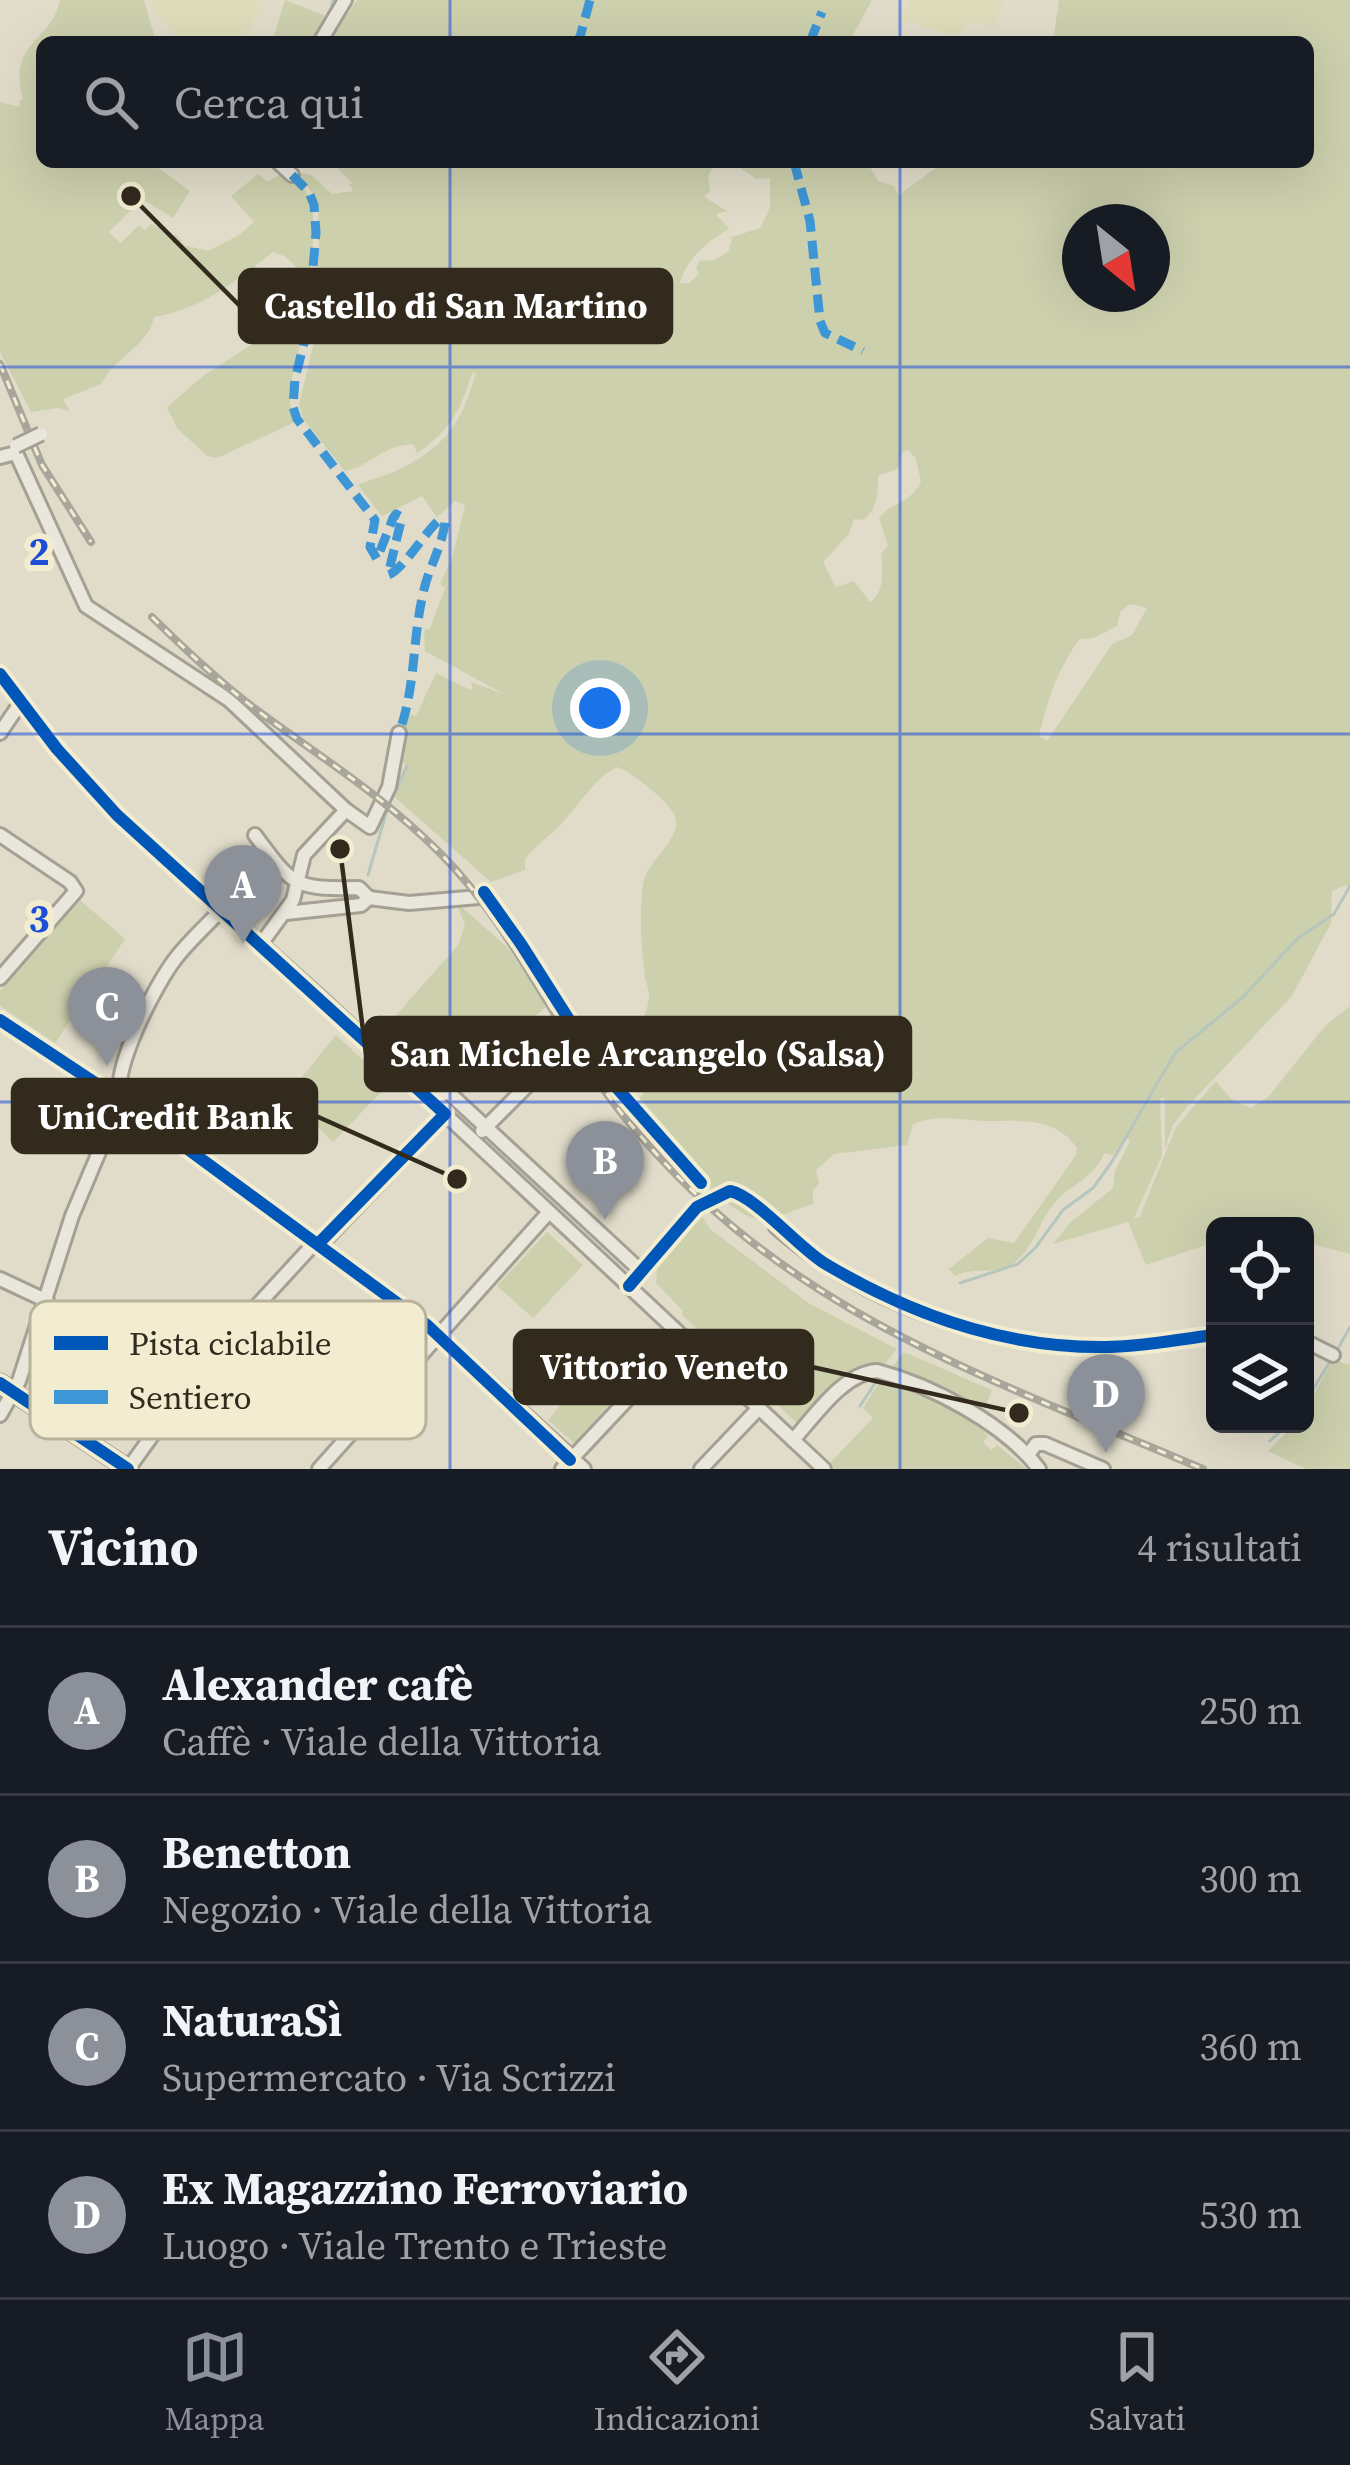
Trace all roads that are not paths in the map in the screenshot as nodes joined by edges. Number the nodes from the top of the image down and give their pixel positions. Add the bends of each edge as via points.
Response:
1 (345, 0) edge
2 (324, 36) edge
3 (284, 168) edge
4 (292, 175) dead end
5 (43, 433) dead end
6 (0, 455) edge
7 (0, 674) edge
8 (21, 702) junction
9 (0, 733) edge
10 (399, 733) dead end
11 (346, 810) junction
12 (0, 835) edge
13 (255, 835) dead end
14 (298, 885) junction
15 (484, 892) dead end
16 (369, 898) junction
17 (223, 908) junction
18 (286, 913) junction
19 (261, 944) junction
20 (0, 978) edge
21 (0, 1020) edge
22 (553, 1060) dead end
23 (122, 1100) junction
24 (432, 1102) junction
25 (446, 1114) junction
26 (487, 1128) junction
27 (473, 1140) junction
28 (697, 1207) dead end
29 (549, 1212) junction
30 (776, 1227) tunnel mouth
31 (319, 1244) junction
32 (642, 1272) junction
33 (0, 1279) edge
34 (629, 1286) junction
35 (48, 1299) joint
36 (261, 1301) edge
37 (394, 1301) edge
38 (426, 1326) edge
39 (438, 1335) junction
40 (1206, 1335) edge
41 (685, 1338) junction
42 (30, 1339) edge
43 (1314, 1346) edge
44 (426, 1349) edge
45 (1333, 1355) dead end
46 (8, 1387) edge
47 (759, 1408) junction
48 (0, 1415) edge
49 (84, 1439) edge
50 (150, 1439) edge
51 (346, 1439) edge
52 (793, 1440) junction
53 (1028, 1455) junction
54 (566, 1464) edge
55 (128, 1469) edge
56 (319, 1469) edge
57 (584, 1469) edge
58 (701, 1469) edge
59 (824, 1469) edge
60 (1039, 1469) edge
61 (1103, 1469) edge

1 - 2 street
3 - 4 street
5 - 6 street, bridge
6 - 11 street via 16,453 86,606 229,700
7 - 8 street
8 - 9 street
8 - 17 street via 101,800
10 - 11 street via 374,825
11 - 14 street via 304,855
12 - 20 street via 76,893
13 - 14 street
14 - 16 street via 359,888
14 - 18 street
15 - 16 street via 424,903
16 - 18 street
17 - 19 street
17 - 23 street via 150,1000 120,1075
18 - 19 street
19 - 24 street
21 - 23 street
22 - 26 street
23 - 31 street
23 - 35 street via 72,1216
24 - 25 street
24 - 26 street via 444,1090
25 - 27 street
25 - 31 street
26 - 27 street
26 - 32 street
27 - 29 street
28 - 32 street
29 - 34 street
29 - 39 street
30 - 40 street via 868,1287 990,1334 1110,1347
31 - 36 street
31 - 37 street
32 - 34 street
33 - 35 street
34 - 41 street
38 - 39 street
39 - 44 street
39 - 54 street
41 - 47 street
41 - 54 street
42 - 46 street
43 - 45 street
46 - 48 street
47 - 52 street
47 - 58 street
49 - 55 main road
50 - 55 street
51 - 56 street
52 - 53 street via 844,1386 877,1371 975,1413
52 - 59 street
53 - 60 street
53 - 61 street via 1045,1444
54 - 57 street

